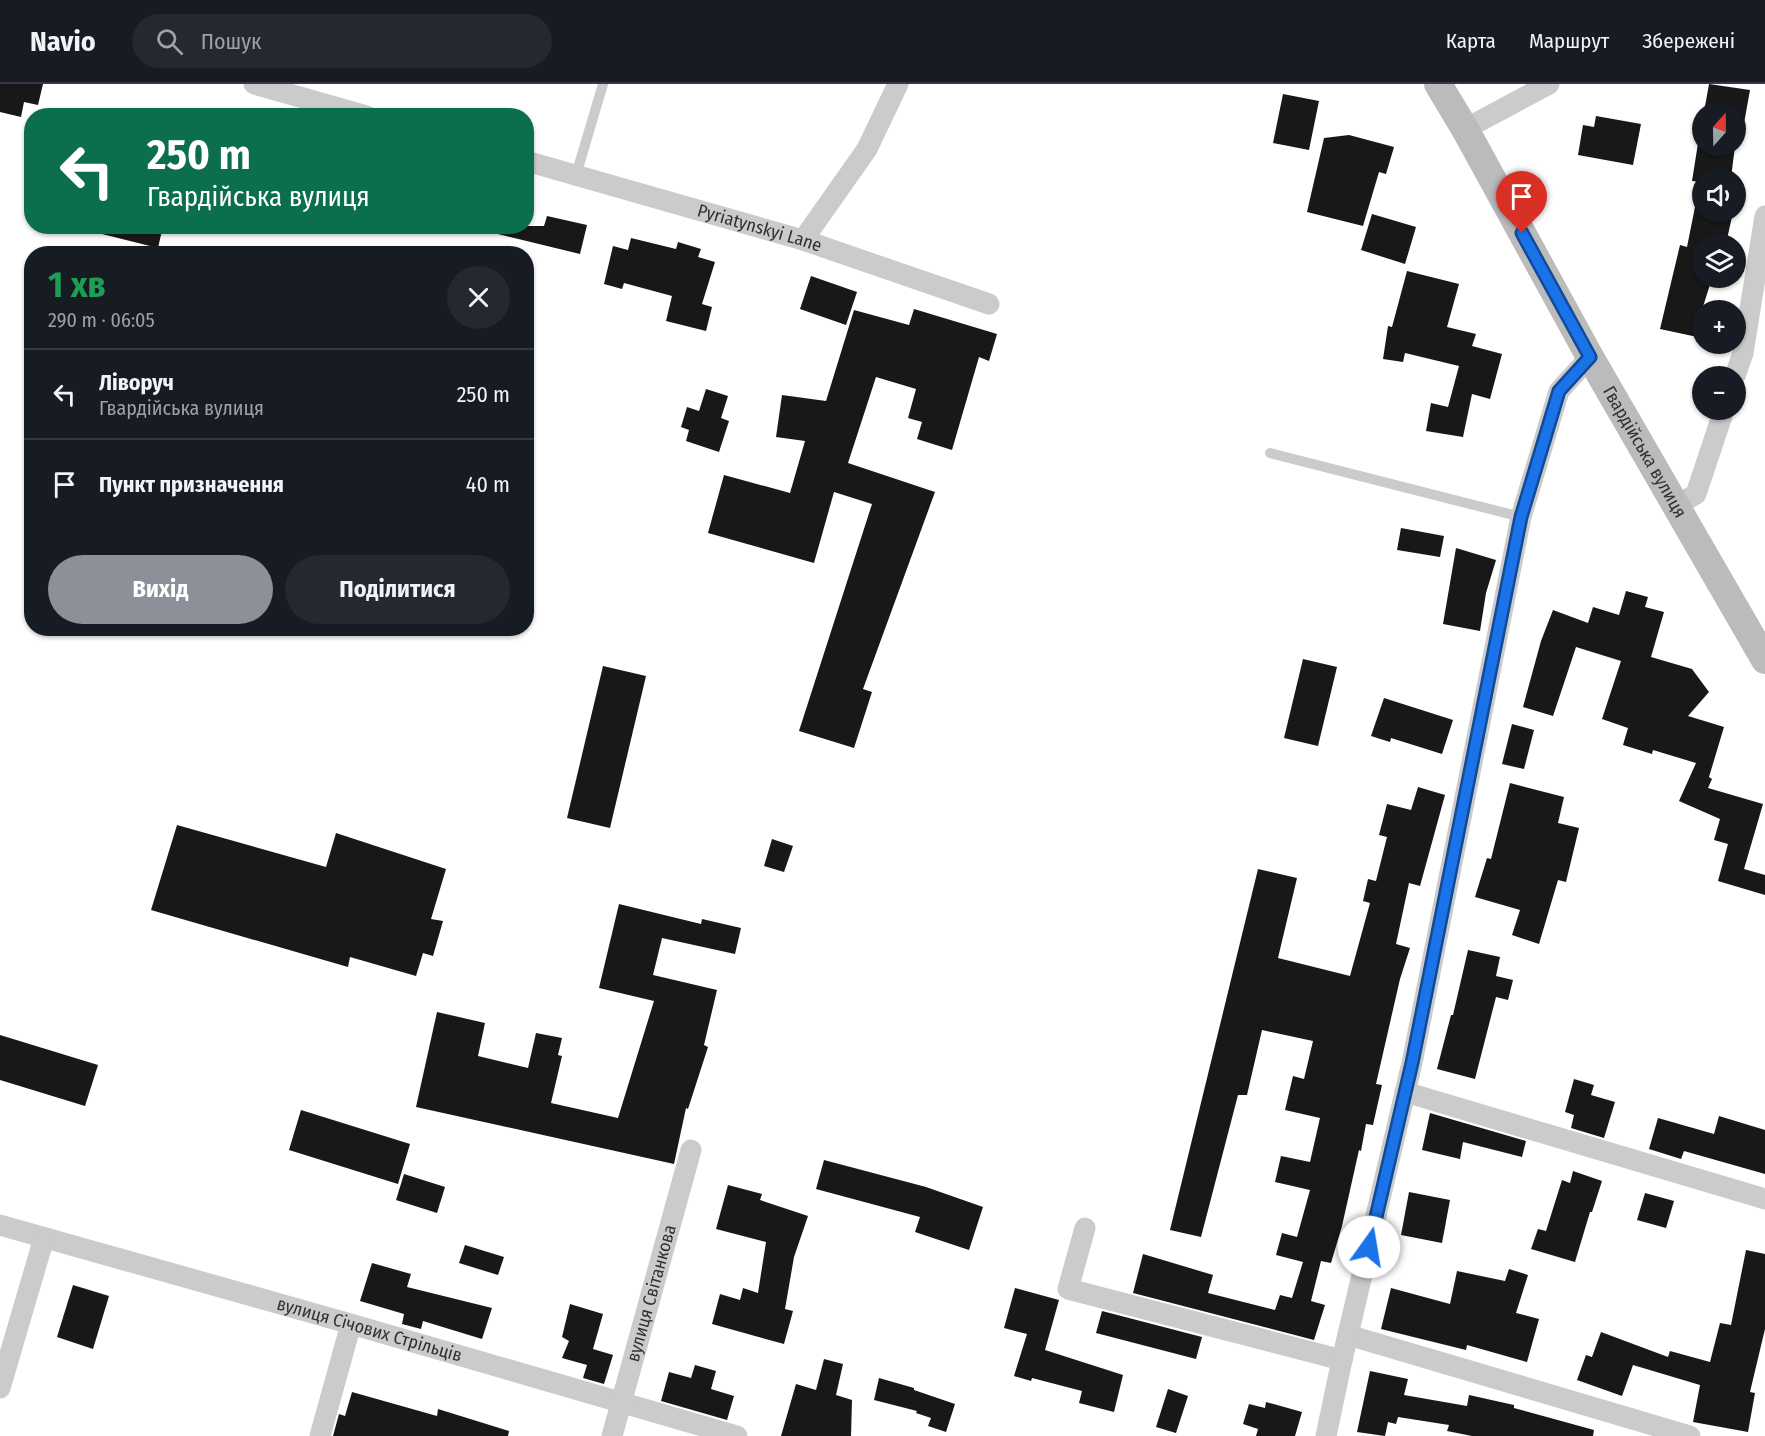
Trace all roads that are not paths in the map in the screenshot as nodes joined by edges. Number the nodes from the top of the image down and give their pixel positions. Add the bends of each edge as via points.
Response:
1 (254, 84) edge
2 (603, 84) edge
3 (898, 84) edge
4 (1438, 84) edge
5 (1448, 84) edge
6 (1549, 84) edge
7 (339, 108) edge
8 (1465, 129) junction
9 (534, 163) edge
10 (576, 175) junction
11 (1765, 216) edge
12 (803, 240) junction
13 (989, 304) dead end
14 (1590, 357) junction
15 (1738, 366) edge
16 (1721, 420) edge
17 (1270, 453) dead end
18 (1676, 506) junction
19 (1521, 517) junction
20 (1765, 660) edge
21 (1405, 1092) junction
22 (691, 1150) dead end
23 (1765, 1199) edge
24 (0, 1225) edge
25 (1085, 1228) dead end
26 (44, 1238) junction
27 (351, 1324) junction
28 (1348, 1335) junction
29 (1342, 1360) junction
30 (0, 1388) edge
31 (622, 1402) junction
32 (320, 1436) edge
33 (612, 1436) edge
34 (738, 1436) edge
35 (1326, 1436) edge
36 (1690, 1436) edge

1 - 7 street
2 - 10 lane
3 - 12 street via 867,149
4 - 5 street
4 - 8 main road, Гвардійська вулиця
6 - 8 street
8 - 14 main road, Гвардійська вулиця
9 - 10 street, Pyriatynskyi Lane
10 - 12 street, Pyriatynskyi Lane
11 - 15 street
12 - 13 street, Pyriatynskyi Lane
14 - 18 main road, Гвардійська вулиця
14 - 19 street via 1559,391
16 - 18 street via 1696,494
17 - 19 lane
18 - 20 main road, Гвардійська вулиця
19 - 21 street
21 - 23 street
21 - 28 street
22 - 31 street, вулиця Світанкова
24 - 26 street, вулиця Січових Стрільців
25 - 29 street via 1068,1289
26 - 27 street, вулиця Січових Стрільців
26 - 30 street
27 - 31 street, вулиця Січових Стрільців
27 - 32 street
28 - 29 street
28 - 36 street
29 - 35 street
31 - 33 street, вулиця Світанкова
31 - 34 street, вулиця Січових Стрільців

